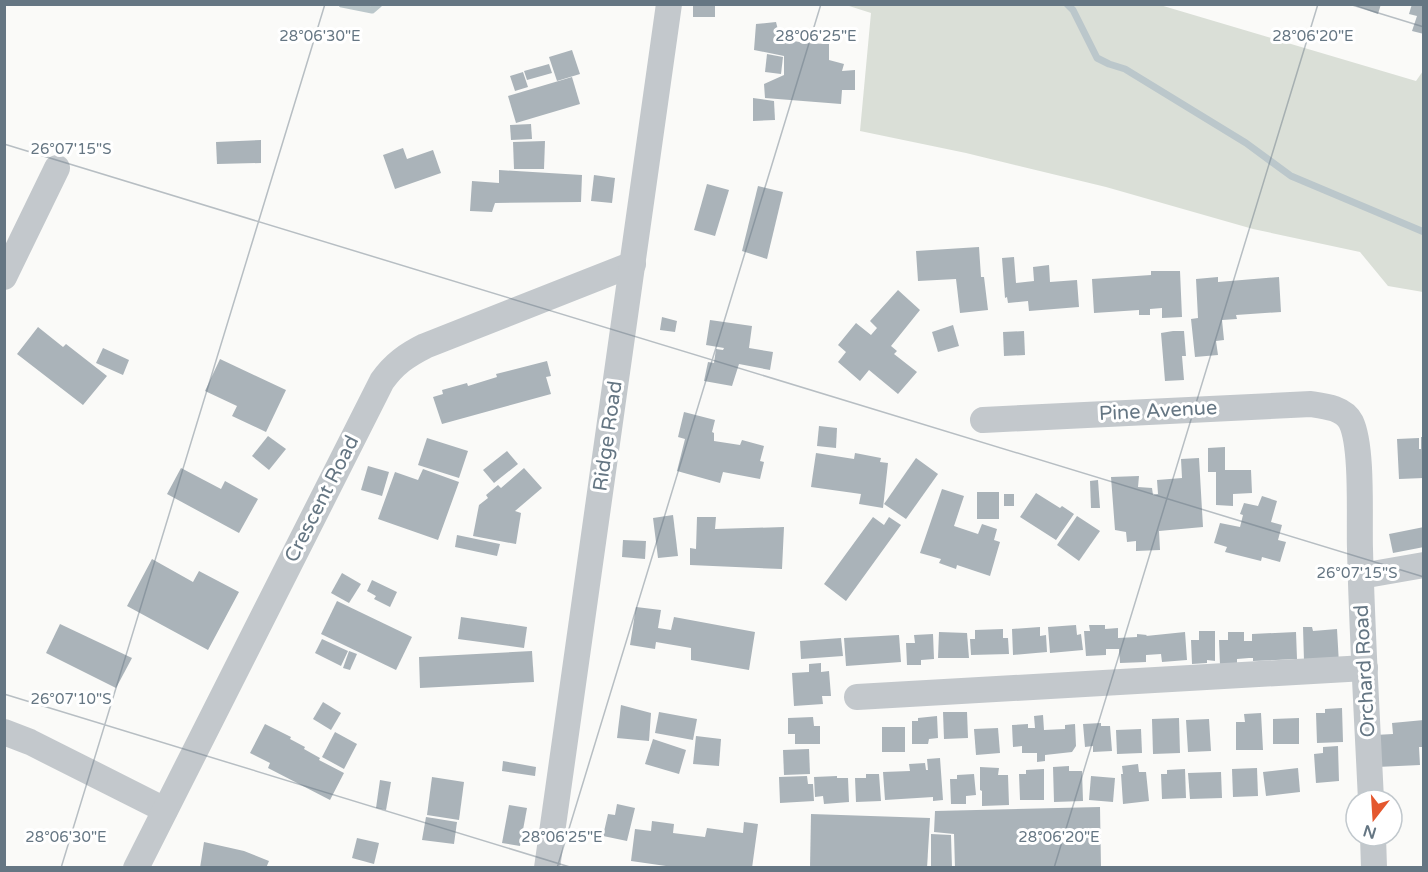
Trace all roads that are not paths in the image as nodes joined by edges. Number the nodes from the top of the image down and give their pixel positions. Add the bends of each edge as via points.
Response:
1 (669, 4) edge
2 (57, 168) dead end
3 (633, 264) junction
4 (6, 270) edge
5 (1334, 409) joint
6 (983, 420) dead end
7 (1424, 565) edge
8 (1361, 576) junction
9 (1365, 668) junction
10 (857, 697) dead end
11 (4, 732) edge
12 (1370, 788) edge
13 (165, 810) junction
14 (1373, 848) edge
15 (136, 867) edge
16 (547, 867) edge
17 (1374, 867) edge

1 - 3 street, Ridge Road
2 - 4 street
3 - 13 street, Crescent Road via 425,346 392,367
3 - 16 street, Ridge Road
5 - 6 street, Pine Avenue via 1311,404
5 - 8 street, Orchard Road via 1350,419 1357,439
7 - 8 street
8 - 9 street, Orchard Road
9 - 10 street
9 - 12 street, Orchard Road
11 - 13 street
13 - 15 street, Crescent Road
14 - 17 street

